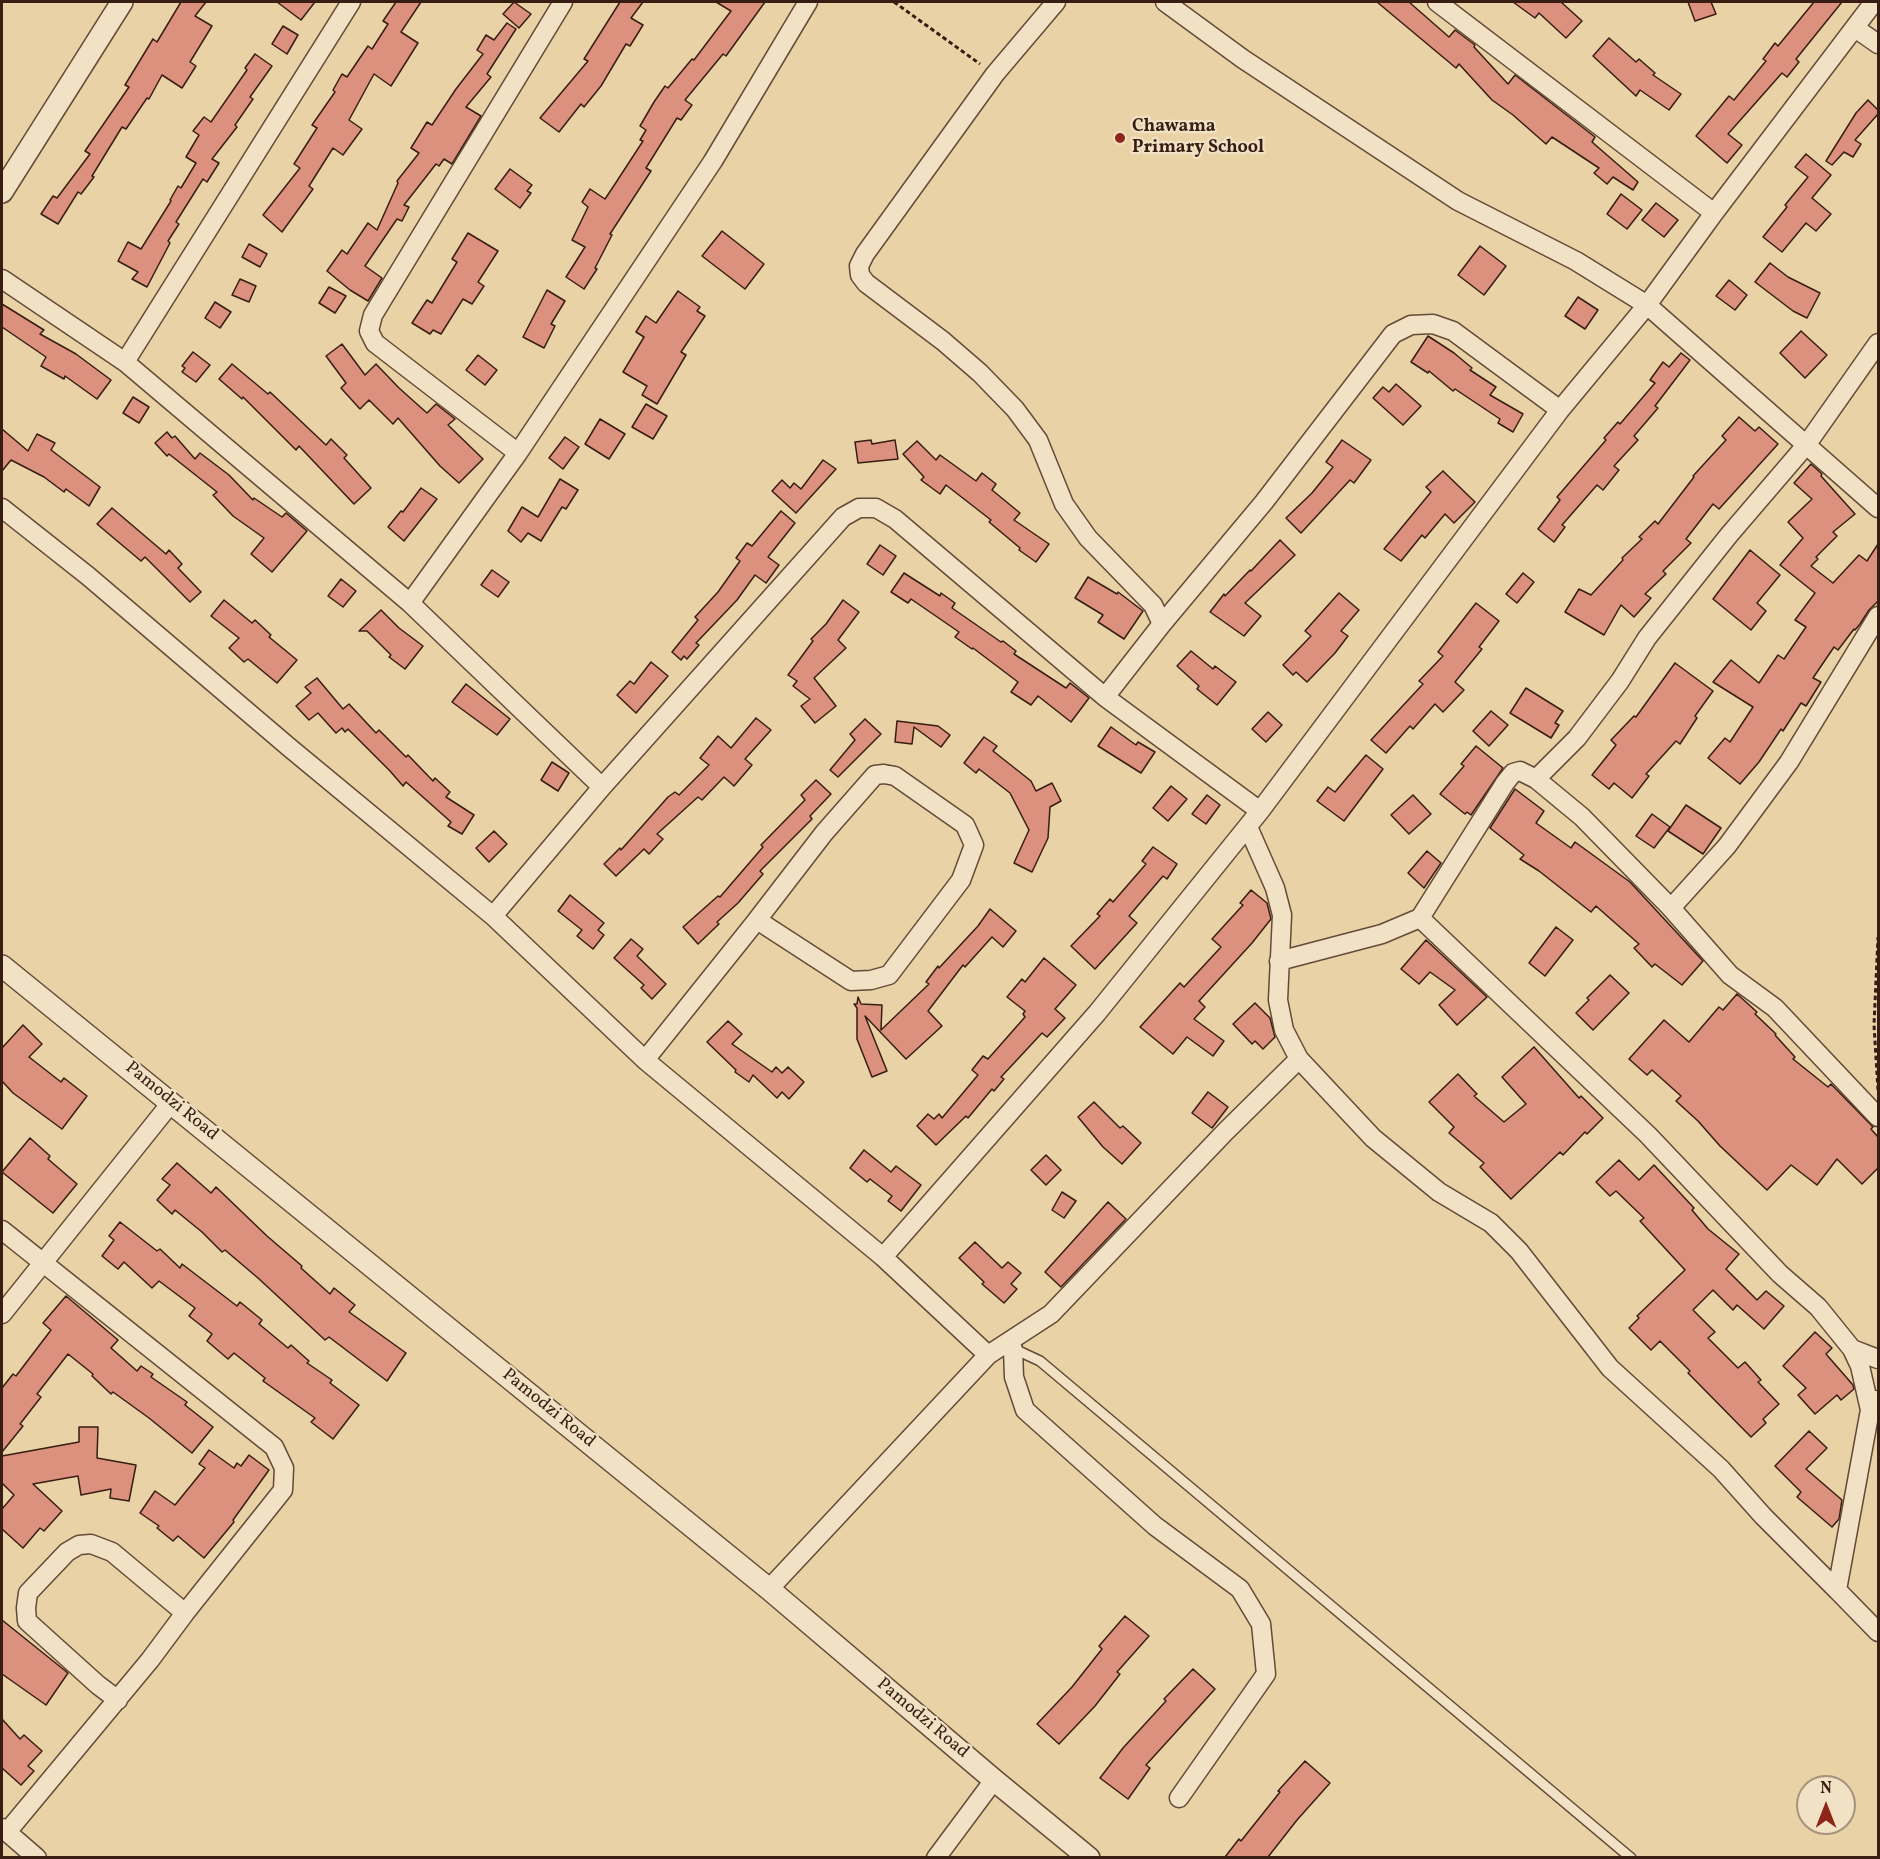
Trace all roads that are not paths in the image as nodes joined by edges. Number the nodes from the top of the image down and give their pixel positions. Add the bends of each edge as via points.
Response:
1 (122, 2) edge
2 (351, 2) edge
3 (563, 2) edge
4 (808, 2) edge
5 (1056, 2) edge
6 (1165, 2) edge
7 (1437, 2) edge
8 (1874, 2) edge
9 (1855, 28) junction
10 (1878, 44) edge
11 (2, 192) edge
12 (1714, 213) junction
13 (2, 279) edge
14 (1647, 305) junction
15 (1878, 343) edge
16 (125, 362) junction
17 (1560, 410) junction
18 (1807, 444) junction
19 (518, 453) junction
20 (2, 508) edge
21 (1878, 508) edge
22 (410, 603) junction
23 (1878, 616) edge
24 (1162, 624) junction
25 (1105, 697) junction
26 (1536, 778) junction
27 (602, 787) junction
28 (1260, 811) junction
29 (1248, 827) junction
30 (1671, 909) junction
31 (493, 916) junction
32 (1420, 918) junction
33 (758, 920) junction
34 (1279, 961) junction
35 (2, 966) edge
36 (1299, 1059) junction
37 (645, 1060) junction
38 (171, 1103) junction
39 (1878, 1117) edge
40 (2, 1230) edge
41 (883, 1257) junction
42 (43, 1263) junction
43 (2, 1314) edge
44 (1009, 1347) junction
45 (1852, 1349) junction
46 (988, 1355) junction
47 (1878, 1359) edge
48 (1878, 1391) edge
49 (1870, 1410) junction
50 (769, 1589) junction
51 (1837, 1590) junction
52 (185, 1613) junction
53 (1878, 1632) edge
54 (118, 1700) junction
55 (994, 1780) junction
56 (1179, 1798) dead end
57 (4, 1830) edge
58 (38, 1857) edge
59 (936, 1857) edge
60 (1089, 1857) edge
61 (1631, 1857) edge

1 - 11 street
2 - 16 street
3 - 19 street via 373,315 369,331 375,343
4 - 19 street via 714,161
5 - 24 street via 995,74 865,254 859,266 860,275 943,341 1015,409 1038,440 1064,504 1103,555 1153,605
6 - 14 street via 1242,59 1458,201 1576,261
7 - 12 street
8 - 9 street
9 - 10 street
9 - 12 street
12 - 14 street
13 - 16 street
14 - 17 street
14 - 18 street
15 - 18 street
16 - 22 street
17 - 24 street via 1454,331 1433,324 1411,325 1393,334 1264,502
17 - 28 street
18 - 21 street
18 - 26 street via 1647,638 1577,738
19 - 22 street
20 - 31 street
22 - 27 street
23 - 30 street via 1790,762 1727,846
24 - 25 street
25 - 27 street via 895,519 876,508 859,508 843,518
25 - 28 street
26 - 30 street via 1582,817
26 - 32 street via 1520,771 1513,773
27 - 31 street
28 - 29 street
29 - 34 street via 1275,888 1282,915
29 - 41 street via 1097,1012
30 - 39 street via 1730,975 1775,1008
31 - 37 street
32 - 34 street via 1382,934
32 - 45 street via 1648,1135 1780,1274 1818,1306
33 - 33 street via 824,833 875,775 895,776 965,825 974,845 961,879 889,975 851,981
33 - 37 street
34 - 36 street via 1278,1000 1284,1030
35 - 38 street, Pamodzi Road
36 - 44 street via 1051,1314
36 - 51 street via 1373,1138 1439,1192 1491,1223 1519,1251 1610,1368 1721,1469
37 - 41 street
38 - 42 street
38 - 50 street, Pamodzi Road
40 - 42 street
41 - 46 street
42 - 43 street
42 - 52 street via 274,1447 284,1468 283,1490
44 - 46 street
44 - 56 street via 1025,1410 1155,1526 1239,1589 1261,1623 1266,1674
44 - 61 lane via 1040,1361
45 - 47 street
45 - 49 street
46 - 50 street
48 - 49 street
49 - 51 street
50 - 55 street, Pamodzi Road
51 - 53 street
52 - 54 street
52 - 54 street via 112,1552 91,1545 79,1545 67,1552 28,1593 27,1621
54 - 57 street
55 - 59 street
55 - 60 street, Pamodzi Road
57 - 58 street

